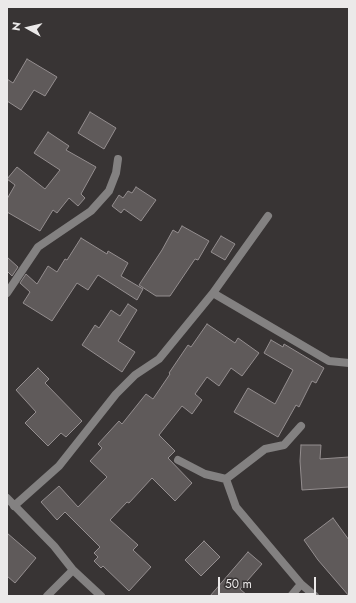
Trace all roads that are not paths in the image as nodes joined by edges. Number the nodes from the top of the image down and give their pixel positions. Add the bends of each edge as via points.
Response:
1 (118, 159) dead end
2 (268, 216) dead end
3 (7, 292) edge
4 (213, 293) junction
5 (349, 363) edge
6 (302, 426) dead end
7 (178, 460) dead end
8 (226, 479) junction
9 (7, 498) edge
10 (14, 506) junction
11 (73, 570) junction
12 (301, 584) junction
13 (47, 596) edge
14 (101, 596) edge
15 (291, 596) edge
16 (315, 596) edge

1 - 3 street via 109,191 91,211 38,247
2 - 4 street
4 - 5 street via 329,361
4 - 10 street via 159,359 135,375 112,399 59,466
6 - 8 street via 284,445 265,449
7 - 8 street via 205,474
8 - 12 street via 236,507
9 - 10 street
10 - 11 street via 54,546
11 - 13 street
11 - 14 street
12 - 15 street
12 - 16 street

